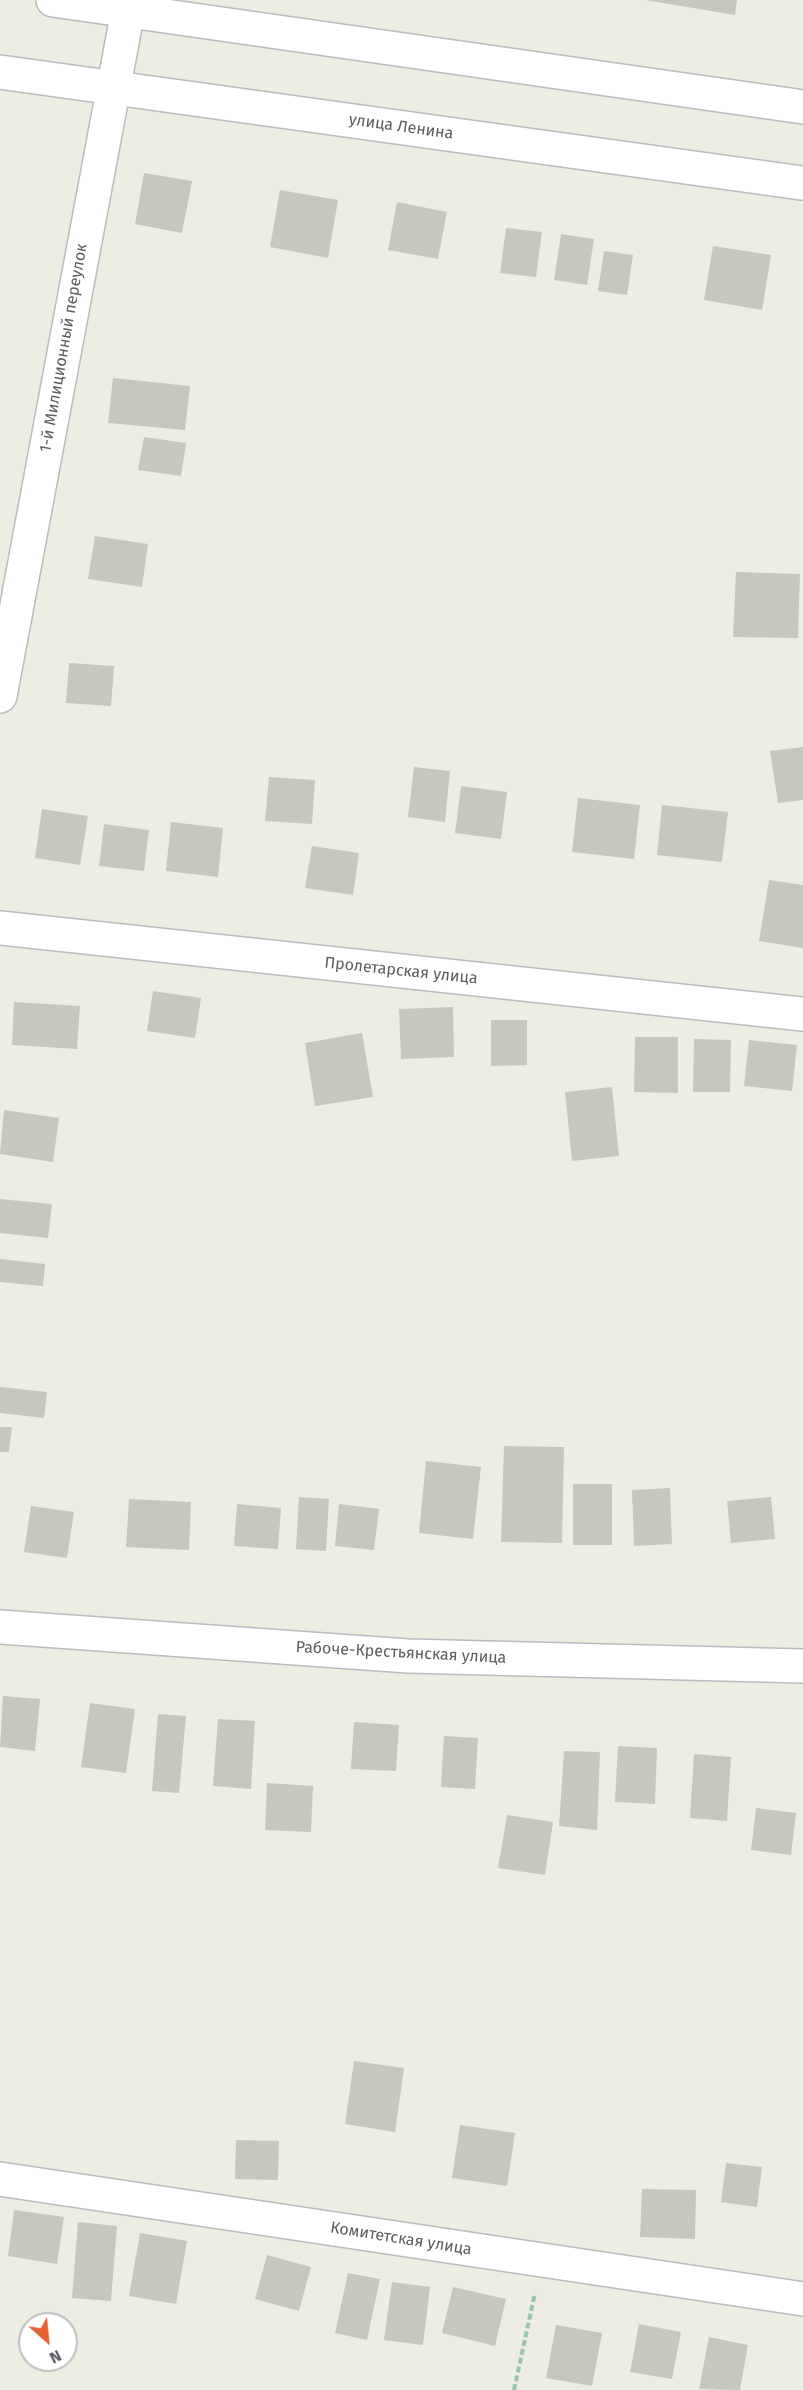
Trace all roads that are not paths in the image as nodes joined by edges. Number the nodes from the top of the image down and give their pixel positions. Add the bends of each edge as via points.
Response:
1 (53, 0) edge
2 (129, 5) edge
3 (0, 72) edge
4 (112, 88) junction
5 (803, 107) edge
6 (802, 185) edge
7 (0, 696) edge
8 (0, 928) edge
9 (803, 1014) edge
10 (0, 1627) edge
11 (803, 1666) edge
12 (0, 2179) edge
13 (803, 2299) edge

1 - 2 street
2 - 4 street, 1-й Милиционный переулок
2 - 5 street
3 - 4 street, улица Ленина
4 - 6 street, улица Ленина
4 - 7 street, 1-й Милиционный переулок
8 - 9 street, Пролетарская улица
10 - 11 street, Рабоче-Крестьянская улица via 408,1656
12 - 13 street, Комитетская улица

